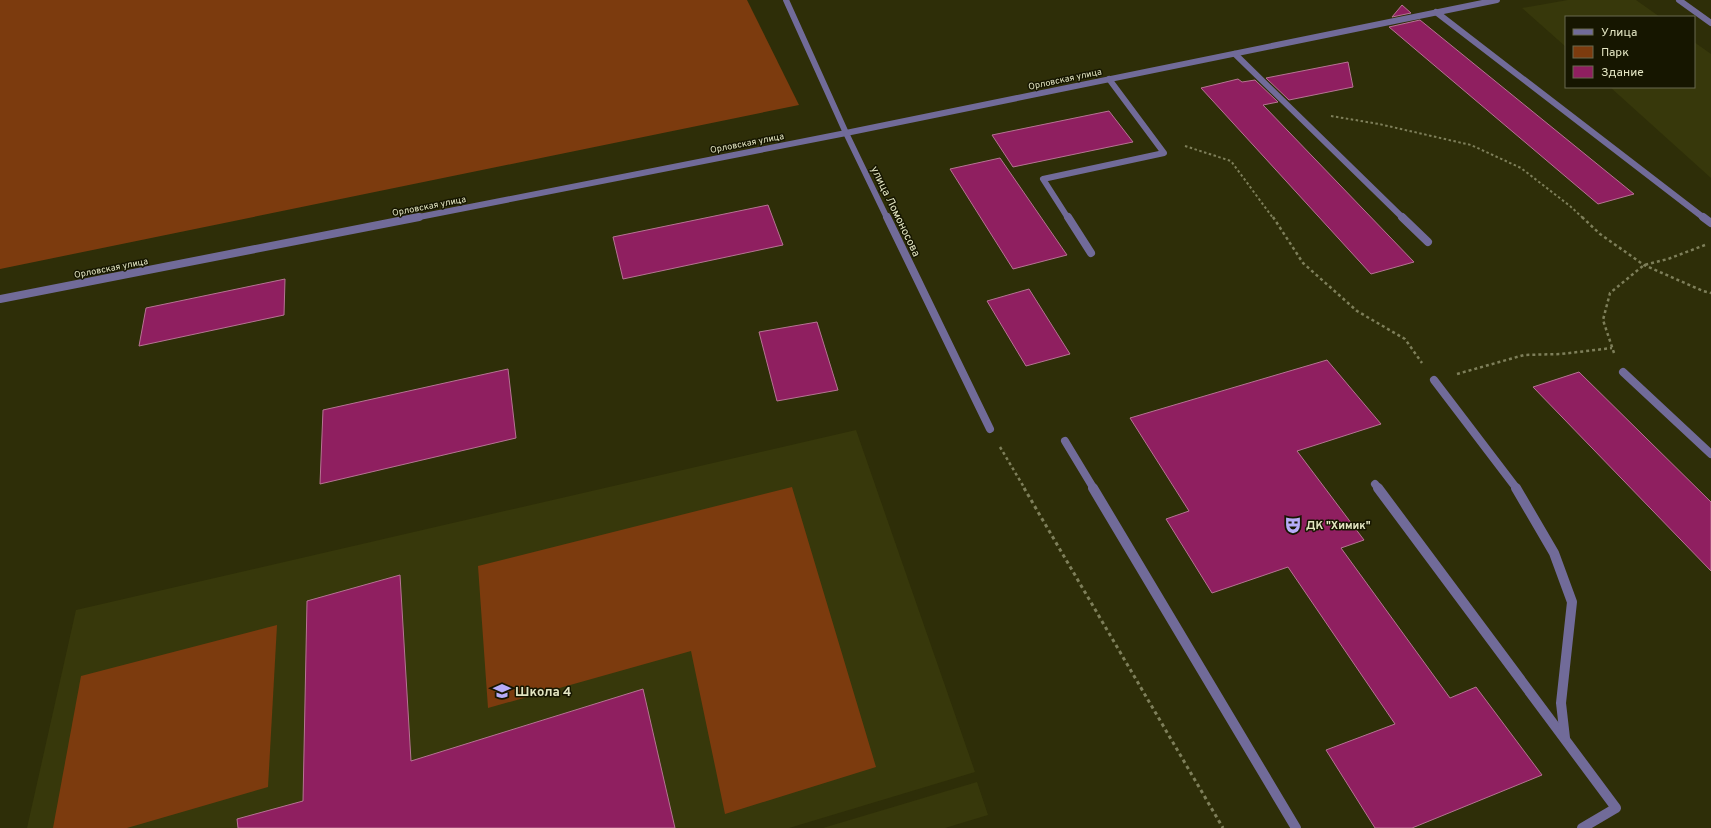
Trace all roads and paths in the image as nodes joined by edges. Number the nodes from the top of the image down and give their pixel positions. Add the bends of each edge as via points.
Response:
1 (786, 0) edge
2 (1497, 0) edge
3 (1679, 0) edge
4 (1436, 12) junction
5 (1711, 23) edge
6 (1235, 54) junction
7 (1109, 79) junction
8 (1292, 110) junction
9 (846, 133) junction
10 (1152, 136) junction
11 (1711, 223) edge
12 (1428, 242) dead end
13 (1711, 244) edge
14 (1091, 253) dead end
15 (1644, 265) junction
16 (1711, 292) edge
17 (0, 299) edge
18 (1612, 348) junction
19 (1623, 372) joint
20 (1434, 380) junction
21 (990, 429) joint
22 (1065, 441) dead end
23 (1711, 454) edge
24 (1375, 484) dead end
25 (1565, 739) junction
26 (1223, 828) edge
27 (1296, 828) edge
28 (1582, 828) edge

1 - 9 street, улица Ломоносова
2 - 4 street, Орловская улица
3 - 5 street
4 - 6 street, Орловская улица
4 - 11 street
6 - 7 street, Орловская улица
6 - 8 street
7 - 9 street, Орловская улица
7 - 10 street
8 - 12 street
8 - 15 path via 1378,124 1478,149 1521,168 1570,206 1600,234
9 - 17 street, Орловская улица
9 - 21 street, улица Ломоносова
10 - 14 street via 1164,153 1043,180
10 - 20 path via 1231,161 1267,208 1303,263 1357,311 1405,339
13 - 15 path
15 - 16 path
15 - 18 path via 1610,293 1602,320
18 - 19 path
18 - 20 path via 1524,355
19 - 23 street
20 - 25 street via 1514,485 1554,553 1572,602 1561,703
21 - 26 path
22 - 27 street
24 - 25 street
25 - 28 street via 1616,808

